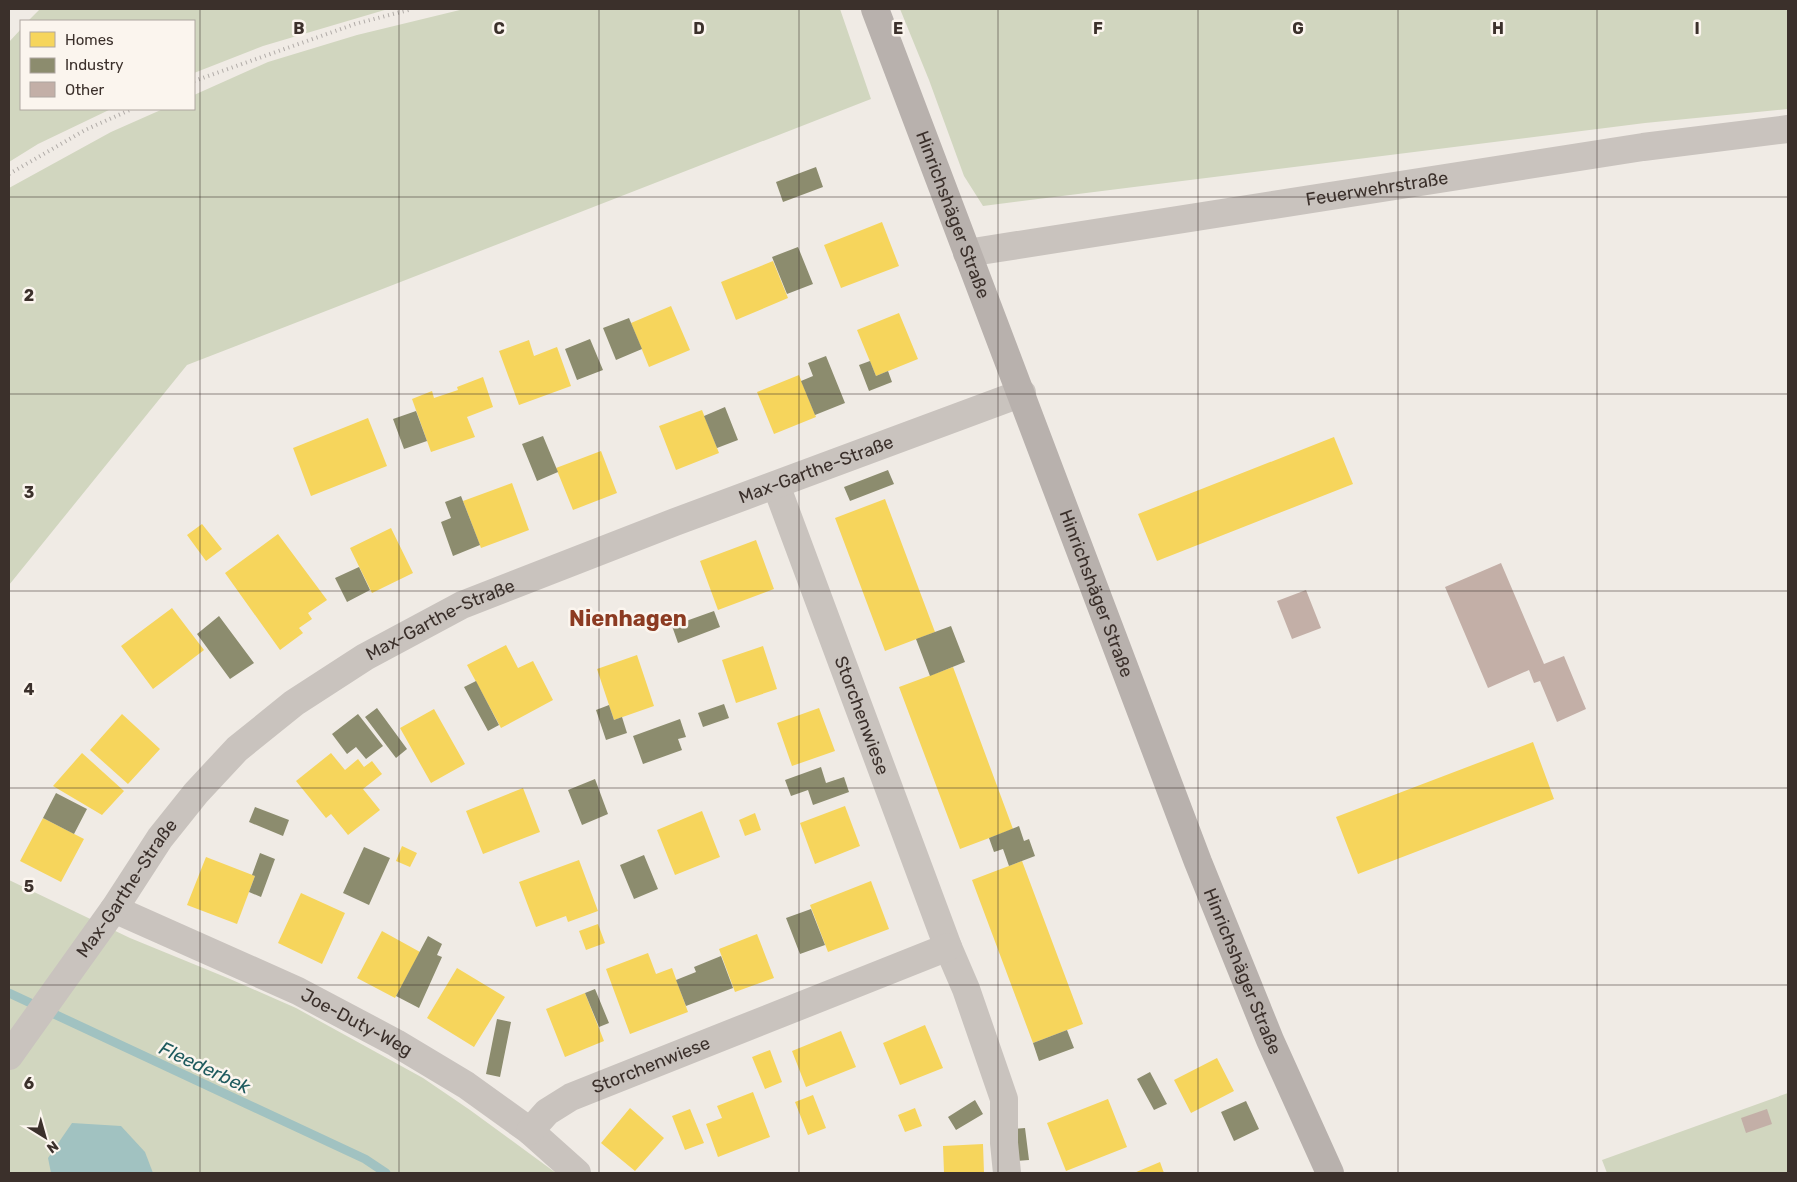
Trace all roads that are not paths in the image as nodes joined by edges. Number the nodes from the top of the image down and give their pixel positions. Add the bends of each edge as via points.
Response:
1 (875, 9) edge
2 (1788, 128) edge
3 (967, 253) junction
4 (1022, 393) junction
5 (776, 485) junction
6 (114, 909) junction
7 (948, 947) junction
8 (9, 1056) edge
9 (530, 1131) junction
10 (576, 1173) edge
11 (1007, 1173) edge
12 (1330, 1173) edge

1 - 3 main road, Hinrichshäger Straße
2 - 3 street, Feuerwehrstraße
3 - 4 main road, Hinrichshäger Straße
4 - 5 street, Max-Garthe-Straße
4 - 12 main road, Hinrichshäger Straße via 1198,862 1270,1040
5 - 6 street, Max-Garthe-Straße via 462,605 365,657 294,703 237,748 160,838
5 - 7 street, Storchenwiese
6 - 8 street, Max-Garthe-Straße
6 - 9 street, Joe-Duty-Weg via 298,991 396,1043 466,1085
7 - 9 street, Storchenwiese via 571,1097 547,1112
7 - 11 street, Storchenwiese via 1004,1099
9 - 10 street, Joe-Duty-Weg

